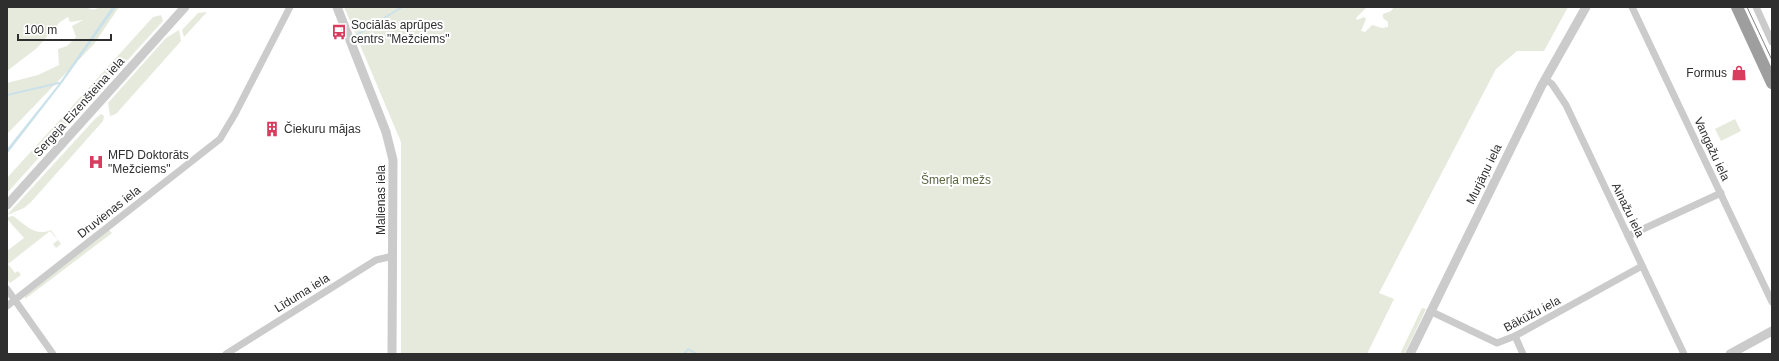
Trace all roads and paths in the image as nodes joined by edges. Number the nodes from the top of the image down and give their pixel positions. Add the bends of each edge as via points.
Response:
1 (185, 7) edge
2 (290, 7) edge
3 (337, 7) edge
4 (1586, 7) edge
5 (1632, 7) edge
6 (1737, 7) edge
7 (1756, 7) edge
8 (1772, 42) edge
9 (1546, 79) junction
10 (1772, 83) edge
11 (1721, 194) junction
12 (7, 206) edge
13 (1628, 236) junction
14 (393, 256) junction
15 (1642, 266) junction
16 (7, 289) edge
17 (15, 300) junction
18 (1772, 302) edge
19 (7, 306) edge
20 (1430, 311) junction
21 (1772, 331) edge
22 (1515, 336) junction
23 (1742, 351) edge
24 (53, 354) edge
25 (226, 354) edge
26 (392, 354) edge
27 (1410, 354) edge
28 (1524, 354) edge
29 (1684, 354) edge
30 (1730, 354) edge

1 - 12 street, Sergeja Eizenšteina iela
2 - 17 street, Druvienas iela via 220,139
3 - 14 street, Malienas iela via 386,132 393,160
4 - 9 street, Murjāņu iela
5 - 11 street, Vangažu iela
6 - 10 highway
7 - 8 street
9 - 13 street, Ainažu iela via 1566,105
9 - 20 street, Murjāņu iela
11 - 13 street
11 - 18 street, Vangažu iela
13 - 15 street, Ainažu iela
14 - 25 street, Līduma iela via 376,260
14 - 26 street, Malienas iela
15 - 22 street, Bākūžu iela
15 - 29 street, Ainažu iela
16 - 17 street
17 - 19 street, Druvienas iela
17 - 24 street
20 - 22 street, Bākūžu iela via 1497,343
20 - 27 street, Murjāņu iela
21 - 23 street
22 - 28 street
23 - 30 street

